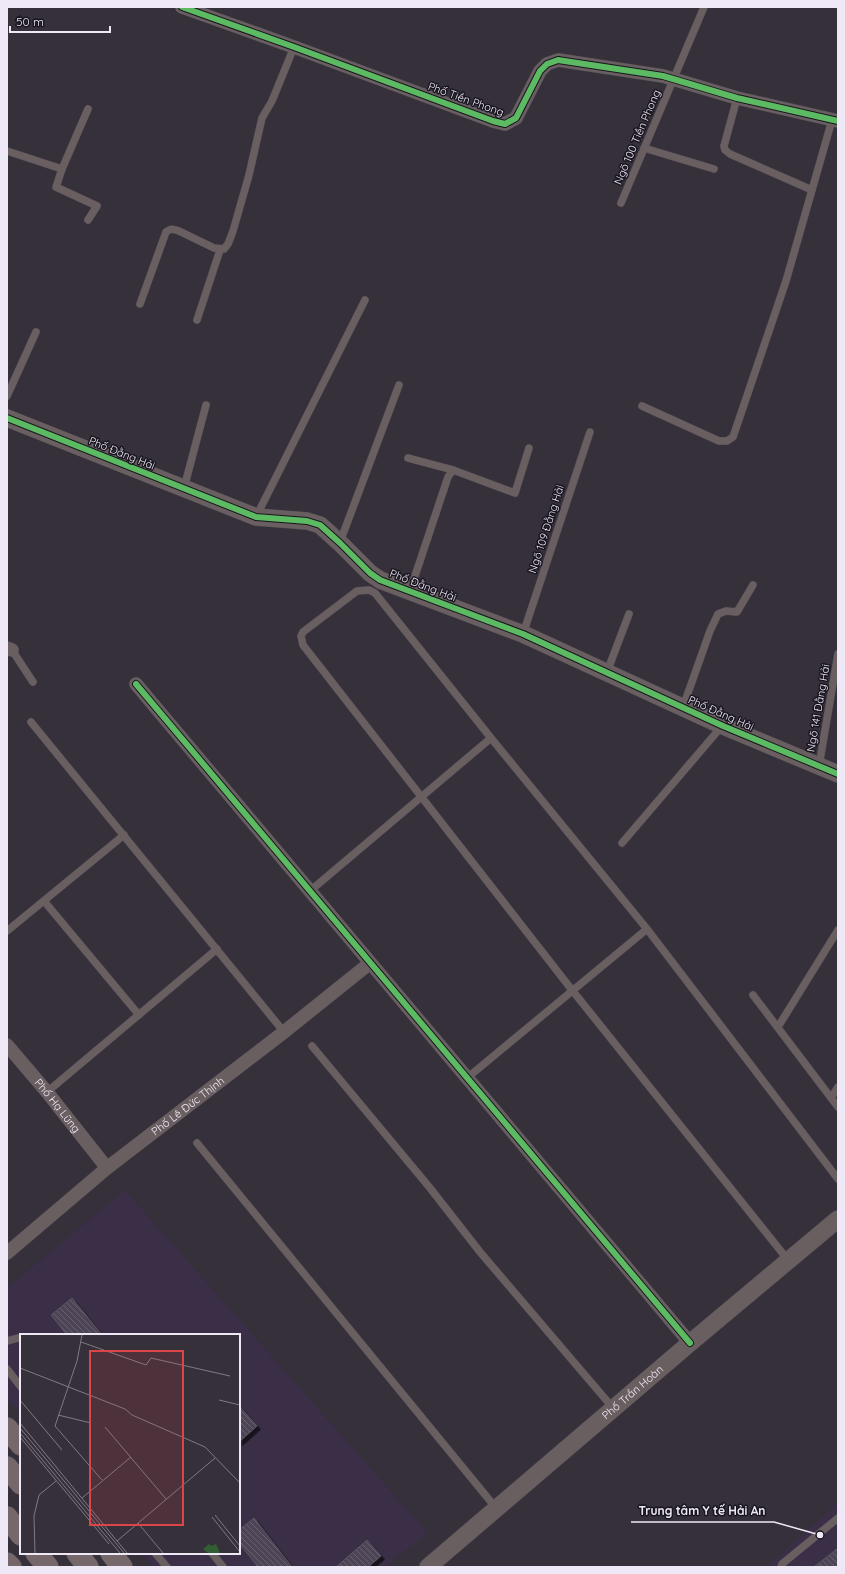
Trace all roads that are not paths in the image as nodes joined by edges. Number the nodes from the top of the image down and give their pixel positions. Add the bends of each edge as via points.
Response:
1 (182, 7) edge
2 (704, 7) edge
3 (294, 47) junction
4 (673, 79) junction
5 (737, 98) junction
6 (88, 109) dead end
7 (835, 120) edge
8 (644, 148) junction
9 (7, 151) edge
10 (714, 168) dead end
11 (62, 169) junction
12 (812, 190) junction
13 (621, 203) dead end
14 (88, 220) dead end
15 (220, 250) junction
16 (365, 300) dead end
17 (140, 304) dead end
18 (196, 320) dead end
19 (36, 332) dead end
20 (399, 385) dead end
21 (7, 396) edge
22 (206, 405) dead end
23 (642, 406) dead end
24 (7, 418) edge
25 (590, 432) dead end
26 (529, 448) dead end
27 (408, 458) dead end
28 (453, 470) junction
29 (184, 488) junction
30 (256, 517) junction
31 (340, 543) junction
32 (753, 585) dead end
33 (410, 591) junction
34 (629, 614) dead end
35 (523, 634) junction
36 (9, 649) edge
37 (838, 654) edge
38 (607, 672) junction
39 (33, 682) dead end
40 (136, 684) dead end
41 (683, 707) junction
42 (31, 722) dead end
43 (723, 726) junction
44 (491, 738) junction
45 (819, 766) junction
46 (838, 774) edge
47 (422, 796) junction
48 (124, 835) junction
49 (622, 843) dead end
50 (310, 891) junction
51 (44, 901) junction
52 (647, 929) junction
53 (838, 930) edge
54 (7, 931) edge
55 (217, 949) junction
56 (370, 963) junction
57 (572, 990) junction
58 (754, 996) dead end
59 (139, 1015) junction
60 (778, 1027) junction
61 (284, 1032) junction
62 (7, 1045) edge
63 (312, 1046) dead end
64 (467, 1078) junction
65 (838, 1087) edge
66 (47, 1092) junction
67 (831, 1098) junction
68 (838, 1107) edge
69 (197, 1143) dead end
70 (107, 1168) junction
71 (838, 1180) edge
72 (838, 1219) edge
73 (7, 1253) edge
74 (788, 1260) junction
75 (20, 1338) edge
76 (7, 1341) edge
77 (690, 1343) junction
78 (7, 1369) edge
79 (20, 1386) edge
80 (613, 1408) junction
81 (7, 1428) edge
82 (20, 1444) edge
83 (7, 1468) edge
84 (20, 1483) edge
85 (497, 1508) junction
86 (7, 1517) edge
87 (838, 1518) edge
88 (20, 1534) edge
89 (37, 1554) edge
90 (78, 1554) edge
91 (112, 1554) edge
92 (156, 1554) edge
93 (213, 1554) edge
94 (7, 1562) edge
95 (438, 1564) edge
96 (11, 1567) edge
97 (48, 1567) edge
98 (88, 1567) edge
99 (122, 1567) edge
100 (167, 1567) edge
101 (223, 1567) edge
102 (781, 1567) edge

1 - 3 street, Phố Tiền Phong
2 - 4 lane, Ngõ 100 Tiền Phong
3 - 4 street, Phố Tiền Phong via 505,124 516,118 540,71 547,64 558,60
3 - 15 lane via 259,128 233,231 228,244
4 - 5 street, Phố Tiền Phong
4 - 8 lane, Ngõ 100 Tiền Phong
5 - 7 street, Phố Tiền Phong
5 - 12 lane via 725,150
6 - 11 lane
7 - 12 lane
8 - 10 lane
8 - 13 lane, Ngõ 100 Tiền Phong
9 - 11 lane
11 - 14 lane via 56,187 97,206
12 - 23 lane via 786,282 733,437 727,441 718,441
15 - 17 lane via 173,229 166,232
15 - 18 lane
16 - 30 lane
19 - 21 lane
20 - 31 lane
22 - 29 lane
24 - 29 street, Phố Đằng Hải
25 - 35 lane, Ngõ 109 Đằng Hải
26 - 28 lane via 515,493
27 - 28 lane
28 - 33 lane via 448,477
29 - 30 street, Phố Đằng Hải
30 - 31 street, Phố Đằng Hải via 307,521 320,525
31 - 33 street, Phố Đằng Hải via 370,574
32 - 41 lane via 738,612 726,611 718,614
33 - 35 street, Phố Đằng Hải
34 - 38 lane
35 - 38 street, Phố Đằng Hải
36 - 39 lane
37 - 45 lane, Ngõ 141 Đằng Hải
38 - 41 street, Phố Đằng Hải
40 - 50 street
41 - 43 street, Phố Đằng Hải
42 - 48 lane
43 - 45 street, Phố Đằng Hải
43 - 49 lane
44 - 47 lane
44 - 47 lane via 370,590 357,591 303,632 301,636 304,645
44 - 52 lane
45 - 46 street, Phố Đằng Hải
47 - 50 lane
47 - 57 lane
48 - 51 lane
48 - 55 lane
50 - 56 street
51 - 54 lane
51 - 59 lane
52 - 57 lane
52 - 71 lane
53 - 60 lane
55 - 59 lane
55 - 61 lane
56 - 61 street, Phố Lê Đức Thịnh
56 - 64 street
57 - 64 lane
57 - 74 lane
58 - 60 lane
59 - 66 lane
60 - 67 lane
61 - 70 street, Phố Lê Đức Thịnh
62 - 66 street, Phố Hạ Lũng
63 - 80 lane via 426,1182 480,1252
64 - 77 street
65 - 67 lane
66 - 70 street, Phố Hạ Lũng
67 - 68 lane
69 - 85 lane
70 - 73 street, Phố Lê Đức Thịnh
72 - 74 street, Phố Trần Hoàn
74 - 77 street, Phố Trần Hoàn
75 - 76 lane
77 - 80 street, Phố Trần Hoàn
78 - 79 lane
80 - 85 street, Phố Trần Hoàn
81 - 82 main road
83 - 84 main road
85 - 95 street, Phố Trần Hoàn
86 - 88 main road
87 - 102 lane
89 - 97 main road
90 - 98 main road
91 - 99 main road
92 - 100 lane
93 - 101 lane
94 - 96 main road

